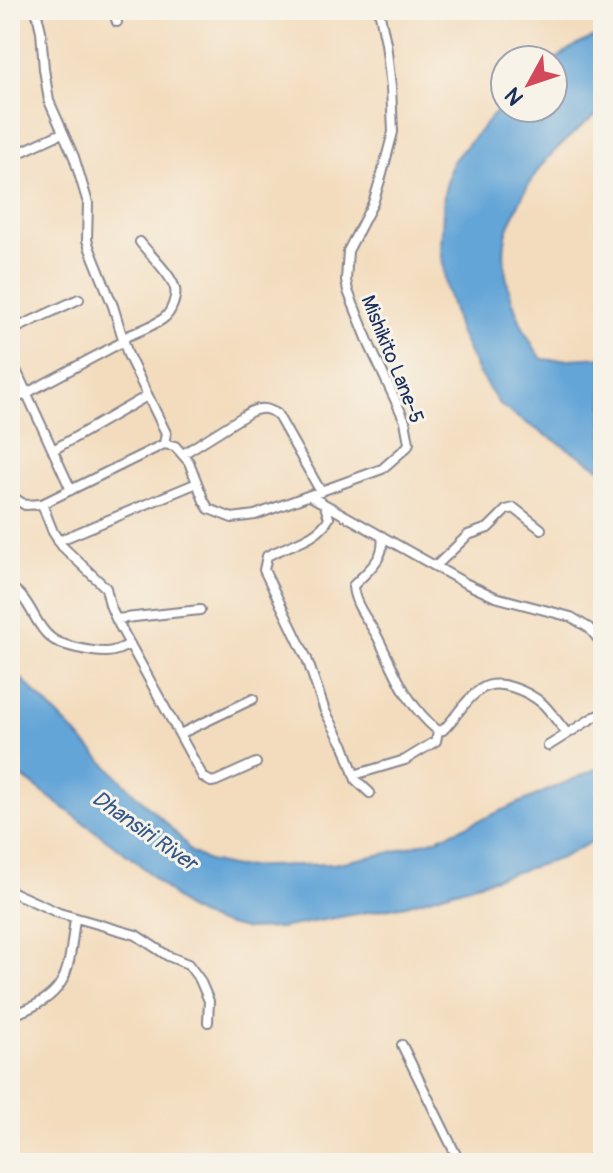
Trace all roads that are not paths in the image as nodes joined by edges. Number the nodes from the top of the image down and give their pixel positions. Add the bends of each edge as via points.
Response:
1 (36, 10) edge
2 (113, 10) edge
3 (379, 10) edge
4 (117, 22) dead end
5 (62, 133) junction
6 (10, 157) edge
7 (140, 242) dead end
8 (79, 299) dead end
9 (10, 331) edge
10 (123, 340) junction
11 (10, 357) edge
12 (27, 393) junction
13 (147, 396) junction
14 (10, 402) edge
15 (164, 444) junction
16 (53, 450) junction
17 (183, 454) junction
18 (197, 483) junction
19 (71, 490) junction
20 (321, 492) junction
21 (10, 495) edge
22 (310, 496) junction
23 (42, 504) junction
24 (325, 506) junction
25 (541, 529) dead end
26 (382, 536) junction
27 (58, 541) junction
28 (436, 566) junction
29 (10, 587) edge
30 (200, 610) dead end
31 (116, 619) junction
32 (130, 644) junction
33 (603, 645) edge
34 (253, 699) dead end
35 (603, 714) edge
36 (438, 731) junction
37 (567, 733) junction
38 (180, 734) junction
39 (548, 746) dead end
40 (256, 763) dead end
41 (354, 775) junction
42 (370, 793) dead end
43 (10, 891) edge
44 (75, 918) junction
45 (10, 1016) edge
46 (208, 1022) dead end
47 (402, 1045) dead end
48 (460, 1163) edge

1 - 5 street via 49,101
2 - 4 street
3 - 20 street, Mishikito Lane-5 via 393,132 373,203 348,251 346,280 405,421 409,443 382,469
5 - 6 street
5 - 10 street via 84,185 87,240
7 - 10 street via 170,280 175,295 164,318
8 - 9 street
10 - 12 street
10 - 13 street
11 - 12 street
12 - 14 street
12 - 16 street
13 - 15 street via 166,433
13 - 16 street
15 - 17 street
15 - 19 street
16 - 19 street
17 - 18 street
17 - 20 street via 265,408 277,414
18 - 22 street via 209,509 232,518
18 - 27 street
19 - 23 street
20 - 22 street
21 - 23 street via 25,505
22 - 24 street
23 - 27 street
24 - 26 street
24 - 41 street via 329,518 324,527 267,556 264,570
25 - 28 street via 514,508 506,510 488,528 468,535
26 - 28 street
26 - 36 street via 382,554 353,586 353,595 409,702
27 - 31 street via 106,588
28 - 33 street via 495,597 571,617
29 - 32 street via 28,603 49,637 60,643 107,652
30 - 31 street
31 - 32 street
32 - 38 street
34 - 38 street
35 - 37 street
36 - 37 street via 481,689 497,683 541,703
36 - 41 street via 436,741 405,760
37 - 39 street
38 - 40 street via 207,780
41 - 42 street
43 - 44 street
44 - 45 street via 70,960 60,986 34,1008
44 - 46 street via 136,935 188,964 209,1001
47 - 48 street

